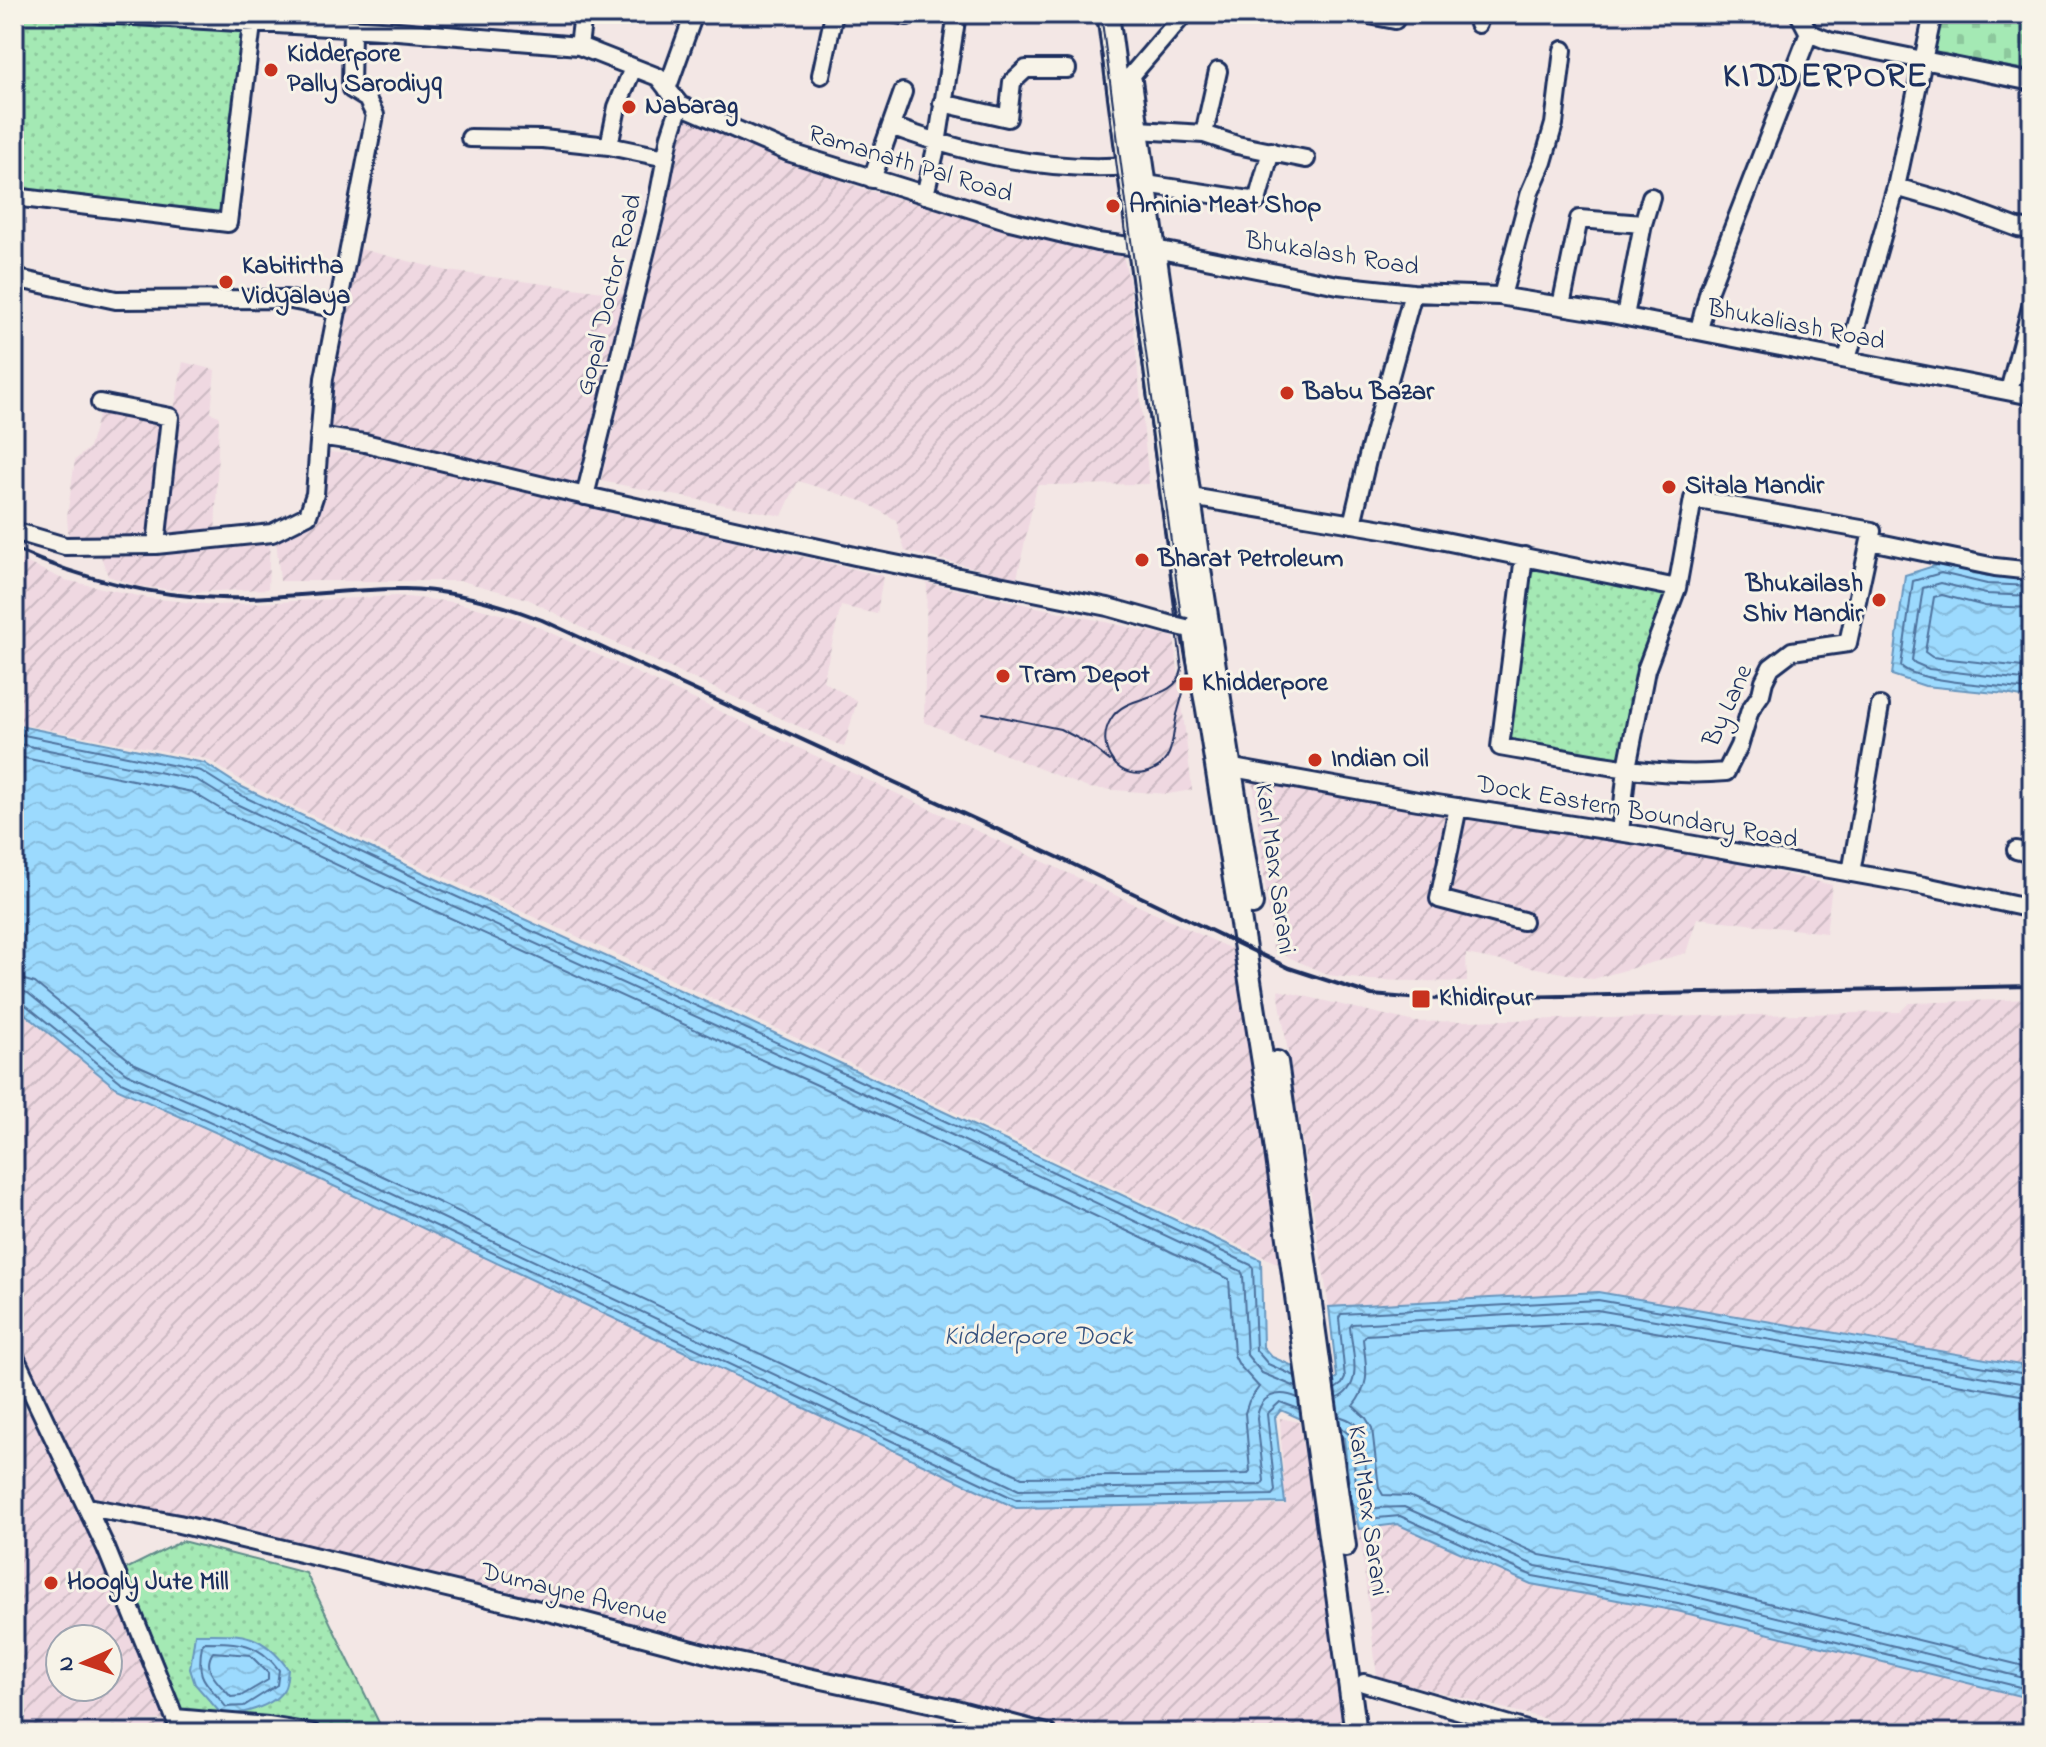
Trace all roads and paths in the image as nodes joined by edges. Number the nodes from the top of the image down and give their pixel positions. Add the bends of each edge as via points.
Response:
1 (583, 14) edge
2 (694, 14) edge
3 (834, 14) edge
4 (896, 14) edge
5 (908, 14) edge
6 (957, 14) edge
7 (1108, 14) edge
8 (1121, 14) edge
9 (1184, 14) edge
10 (1364, 14) edge
11 (1398, 14) edge
12 (1799, 14) edge
13 (1933, 14) edge
14 (108, 15) edge
15 (252, 19) edge
16 (312, 20) edge
17 (365, 24) edge
18 (1809, 33) junction
19 (579, 46) junction
20 (1563, 50) dead end
21 (1924, 59) junction
22 (633, 68) junction
23 (1067, 69) dead end
24 (1218, 71) dead end
25 (821, 75) dead end
26 (1124, 78) junction
27 (2032, 82) edge
28 (666, 88) junction
29 (903, 92) dead end
30 (942, 103) junction
31 (680, 105) junction
32 (891, 126) junction
33 (1139, 130) junction
34 (1204, 134) junction
35 (470, 138) dead end
36 (937, 144) junction
37 (609, 146) junction
38 (1271, 151) junction
39 (666, 158) junction
40 (1306, 159) dead end
41 (1129, 166) junction
42 (872, 179) junction
43 (1146, 184) junction
44 (1896, 187) junction
45 (925, 195) junction
46 (14, 197) edge
47 (1651, 197) dead end
48 (1643, 224) junction
49 (2032, 230) edge
50 (1148, 248) junction
51 (14, 278) edge
52 (1413, 293) junction
53 (1502, 296) junction
54 (2032, 303) edge
55 (1556, 305) junction
56 (338, 309) junction
57 (1625, 316) junction
58 (1699, 330) junction
59 (1847, 359) junction
60 (2009, 391) junction
61 (2032, 396) edge
62 (100, 403) dead end
63 (319, 436) junction
64 (585, 496) junction
65 (1181, 497) junction
66 (1352, 524) junction
67 (14, 531) edge
68 (1870, 541) junction
69 (156, 545) junction
70 (1524, 556) junction
71 (2032, 571) edge
72 (1677, 588) junction
73 (1189, 628) junction
74 (1880, 706) dead end
75 (1233, 768) junction
76 (1627, 768) junction
77 (1458, 807) junction
78 (1620, 832) junction
79 (1851, 873) junction
80 (2032, 909) edge
81 (1523, 921) dead end
82 (1310, 1347) junction
83 (14, 1355) edge
84 (1327, 1466) junction
85 (88, 1507) junction
86 (1364, 1683) junction
87 (178, 1725) edge
88 (987, 1725) edge
89 (312, 1733) edge
90 (1047, 1733) edge
91 (1356, 1733) edge
92 (1369, 1733) edge
93 (1537, 1733) edge

1 - 19 street
2 - 28 street
3 - 25 street
4 - 5 street
6 - 30 street
7 - 26 main road
8 - 26 main road, Karl Marx Sarani
9 - 26 street
10 - 11 street via 1395,20
12 - 18 street
13 - 21 street
14 - 15 street
15 - 16 street
15 - 46 street via 228,223
16 - 17 street
17 - 19 street
17 - 56 street via 351,89 367,99 375,115
18 - 21 street
18 - 58 street via 1709,290
19 - 22 street
20 - 53 street via 1554,124
21 - 27 street
21 - 44 street
22 - 28 street via 658,77
22 - 37 street
23 - 30 street via 1026,69 1012,82 1008,118
24 - 34 street
26 - 33 main road, Karl Marx Sarani
26 - 41 main road
28 - 31 street, Ramanath Pal Road
29 - 32 street
30 - 36 street
31 - 39 street, Gopal Doctor Road
31 - 42 street, Ramanath Pal Road via 788,152
32 - 36 street
32 - 42 street
33 - 34 street
33 - 43 main road, Karl Marx Sarani
34 - 38 street
35 - 37 street
36 - 41 street via 995,158
36 - 45 street
37 - 39 street
38 - 40 street
38 - 43 street via 1257,201
39 - 64 street, Gopal Doctor Road
41 - 50 main road
42 - 45 street, Ramanath Pal Road
43 - 50 main road, Karl Marx Sarani
44 - 49 street
44 - 59 street
45 - 50 street, Ramanath Pal Road via 1097,242
47 - 48 street
48 - 55 street via 1579,219
48 - 57 street
50 - 52 street, Bhukalash Road via 1338,285
50 - 65 main road, Karl Marx Sarani
51 - 56 street via 116,300 286,299
52 - 53 street, Bhukalash Road
52 - 66 street
53 - 55 street, Bhukalash Road
54 - 60 street
55 - 57 street, Bhukaliash Road
56 - 63 street
57 - 58 street, Bhukaliash Road
58 - 59 street, Bhukaliash Road
59 - 60 street, Bhukaliash Road
60 - 61 street, Bhukaliash Road
62 - 69 street via 170,417
63 - 64 street
63 - 69 street via 315,494 308,515 272,533
64 - 73 street
65 - 66 street
65 - 73 main road, Karl Marx Sarani
66 - 70 street
67 - 69 street via 65,546
68 - 71 street
68 - 72 street via 1872,531 1693,499
68 - 76 street, By Lane via 1848,643 1792,651 1771,667 1726,772 1700,775
70 - 72 street
70 - 76 street via 1500,747
72 - 76 street via 1646,670
73 - 75 main road, Karl Marx Sarani
73 - 82 main road
74 - 79 street
75 - 77 street, Dock Eastern Boundary Road
75 - 82 main road, Karl Marx Sarani via 1285,1106
76 - 78 street
77 - 78 street, Dock Eastern Boundary Road
77 - 81 street via 1439,899
78 - 79 street, Dock Eastern Boundary Road
79 - 80 street, Dock Eastern Boundary Road
82 - 84 main road, Karl Marx Sarani
83 - 85 street
84 - 86 main road, Karl Marx Sarani
84 - 91 main road
85 - 87 street
85 - 88 street, Dumayne Avenue via 560,1615
86 - 92 main road, Karl Marx Sarani
86 - 93 street
87 - 89 street via 268,1726
88 - 90 street, Dumayne Avenue

